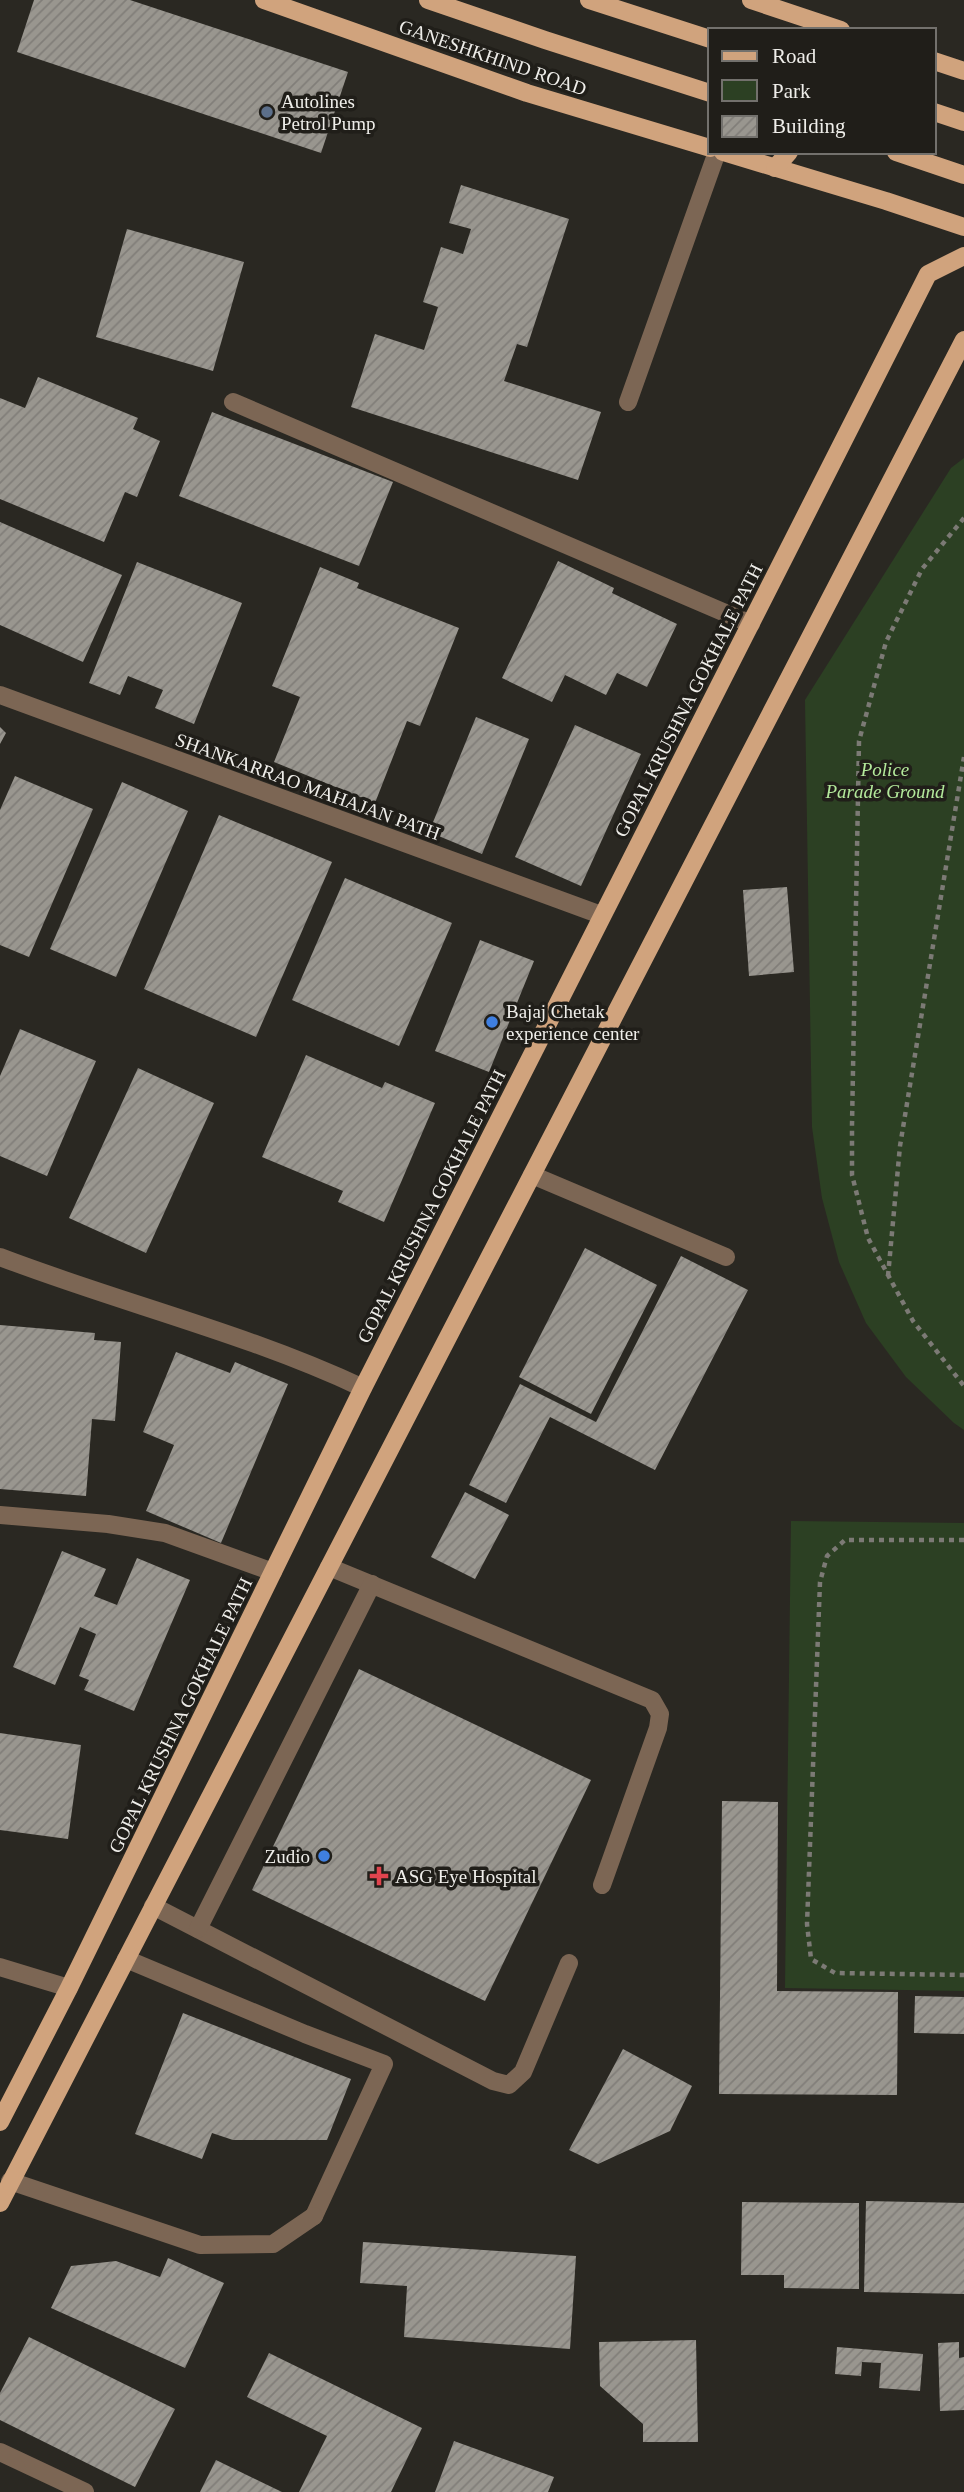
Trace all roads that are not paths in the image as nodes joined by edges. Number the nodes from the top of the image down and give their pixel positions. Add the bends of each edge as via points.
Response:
1 (264, 0) edge
2 (428, 0) edge
3 (589, 0) edge
4 (751, 0) edge
5 (820, 26) edge
6 (708, 38) edge
7 (936, 62) edge
8 (964, 71) edge
9 (708, 92) edge
10 (936, 113) edge
11 (964, 122) edge
12 (708, 147) edge
13 (716, 154) edge
14 (730, 154) edge
15 (787, 154) edge
16 (901, 154) edge
17 (775, 168) junction
18 (964, 174) edge
19 (964, 227) edge
20 (964, 256) edge
21 (964, 340) edge
22 (233, 402) dead end
23 (628, 402) dead end
24 (751, 624) junction
25 (0, 695) edge
26 (601, 915) junction
27 (532, 1175) junction
28 (0, 1257) edge
29 (726, 1257) dead end
30 (363, 1388) junction
31 (0, 1515) edge
32 (328, 1567) junction
33 (273, 1572) junction
34 (372, 1584) junction
35 (602, 1885) dead end
36 (153, 1906) junction
37 (198, 1929) junction
38 (126, 1959) junction
39 (569, 1963) dead end
40 (0, 1967) edge
41 (69, 1988) junction
42 (0, 2122) edge
43 (10, 2181) junction
44 (0, 2203) edge
45 (0, 2452) edge
46 (85, 2492) edge

1 - 12 main road, GANESHKHIND ROAD via 527,93
2 - 9 main road
3 - 6 main road
4 - 5 main road
7 - 8 main road
10 - 11 main road
13 - 23 street
14 - 17 main road
15 - 17 main road
16 - 18 main road
17 - 19 main road
20 - 24 main road, GOPAL KRUSHNA GOKHALE PATH via 928,274
21 - 27 main road
22 - 24 street
24 - 26 main road, GOPAL KRUSHNA GOKHALE PATH
25 - 26 street, SHANKARRAO MAHAJAN PATH
26 - 30 main road, GOPAL KRUSHNA GOKHALE PATH
27 - 29 street
27 - 32 main road
28 - 30 street via 257,1343
30 - 33 main road, GOPAL KRUSHNA GOKHALE PATH
31 - 33 street via 165,1533
32 - 34 street
32 - 36 main road
33 - 41 main road, GOPAL KRUSHNA GOKHALE PATH
34 - 35 street via 652,1700 660,1714 659,1728
34 - 37 street
36 - 37 street
36 - 38 main road
37 - 39 street via 509,2085 523,2072
38 - 43 main road
38 - 43 street via 384,2064 314,2216 273,2244 200,2245
40 - 41 street
41 - 42 main road, GOPAL KRUSHNA GOKHALE PATH
43 - 44 main road
45 - 46 street

